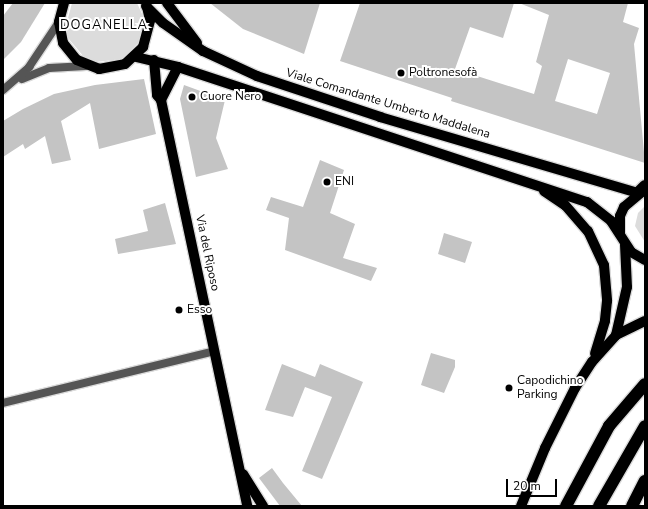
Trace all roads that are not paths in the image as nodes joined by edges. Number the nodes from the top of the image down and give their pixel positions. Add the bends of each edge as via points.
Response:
1 (64, 3) edge
2 (167, 3) edge
3 (146, 4) edge
4 (59, 22) junction
5 (203, 50) junction
6 (136, 57) junction
7 (154, 60) junction
8 (86, 66) junction
9 (178, 67) junction
10 (17, 81) junction
11 (3, 90) edge
12 (161, 100) junction
13 (534, 185) junction
14 (643, 190) edge
15 (623, 240) junction
16 (645, 260) edge
17 (645, 321) edge
18 (616, 336) junction
19 (214, 351) junction
20 (592, 362) junction
21 (645, 384) edge
22 (3, 403) edge
23 (645, 426) edge
24 (239, 467) junction
25 (645, 481) edge
26 (247, 506) edge
27 (263, 506) edge
28 (521, 506) edge
29 (566, 506) edge
30 (599, 506) edge
31 (632, 506) edge

1 - 4 main road
2 - 5 main road
3 - 5 main road, Viale Comandante Umberto Maddalena via 164,23
3 - 6 main road via 149,34
4 - 8 main road via 63,43
4 - 10 street via 45,47
5 - 14 main road, Viale Comandante Umberto Maddalena via 228,64 319,97
6 - 7 main road
6 - 8 main road via 112,69
7 - 9 main road
7 - 12 main road, Via del Riposo via 157,95
8 - 10 street via 49,68
9 - 12 main road
9 - 13 main road
10 - 11 street
12 - 19 main road, Via del Riposo
13 - 15 main road via 595,207 611,221
13 - 20 main road via 576,217 596,246 604,265 608,301 606,321
14 - 15 main road, Viale Comandante Umberto Maddalena via 622,212
15 - 16 main road
15 - 18 main road, Viale Comandante Umberto Maddalena via 627,287
17 - 18 main road
18 - 20 main road
19 - 22 street
19 - 24 main road, Via del Riposo
20 - 28 main road via 575,388 545,448
21 - 29 highway via 609,426
23 - 30 highway
24 - 26 main road, Via del Riposo
24 - 27 main road
25 - 31 highway

